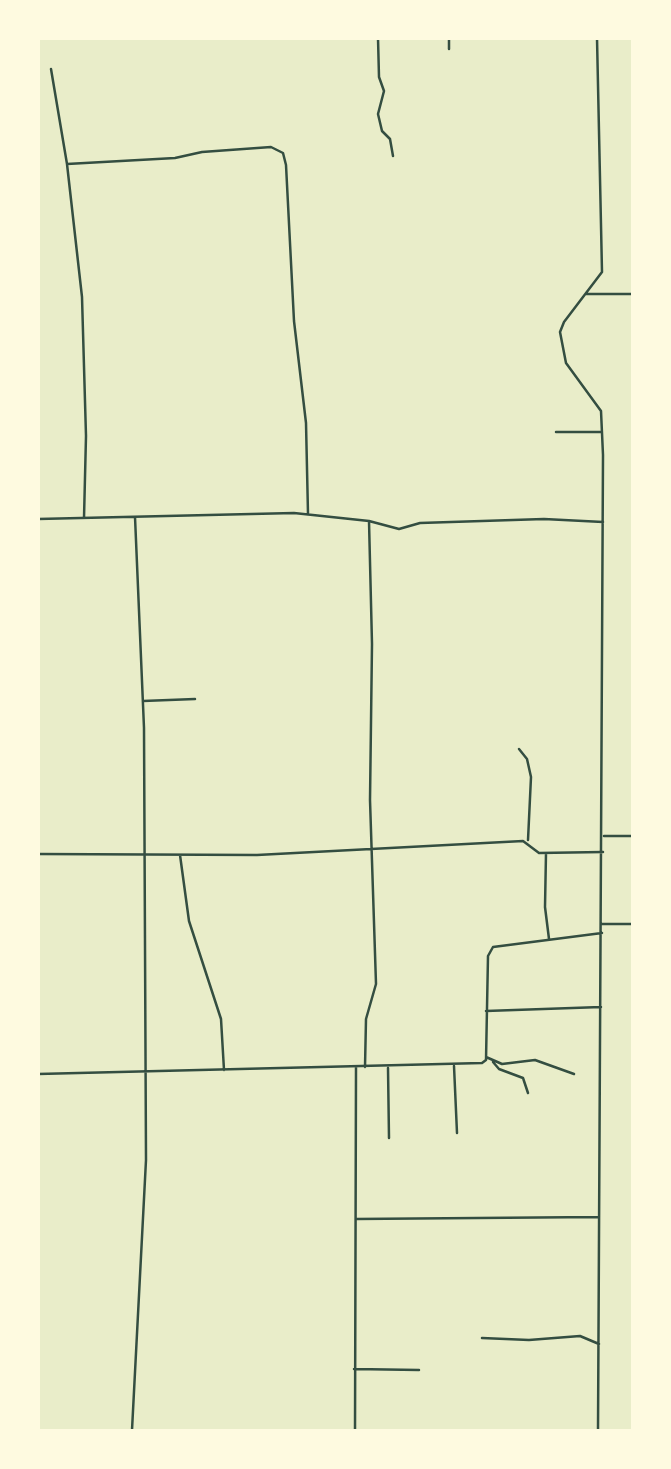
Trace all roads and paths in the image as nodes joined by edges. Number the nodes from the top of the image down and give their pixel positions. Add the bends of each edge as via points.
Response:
1 (378, 38) edge
2 (449, 38) edge
3 (597, 38) edge
4 (449, 49) dead end
5 (51, 69) dead end
6 (393, 156) dead end
7 (67, 164) junction
8 (587, 293) junction
9 (632, 294) edge
10 (556, 432) dead end
11 (601, 432) junction
12 (308, 514) junction
13 (135, 517) junction
14 (84, 518) junction
15 (38, 519) edge
16 (369, 521) junction
17 (603, 522) junction
18 (195, 699) dead end
19 (143, 701) junction
20 (519, 749) dead end
21 (603, 836) junction
22 (632, 836) edge
23 (528, 842) junction
24 (372, 850) junction
25 (603, 852) junction
26 (546, 853) junction
27 (38, 854) edge
28 (180, 855) junction
29 (142, 856) junction
30 (602, 924) junction
31 (632, 924) edge
32 (602, 933) junction
33 (549, 939) junction
34 (601, 1007) junction
35 (486, 1011) junction
36 (486, 1057) junction
37 (493, 1062) junction
38 (454, 1065) junction
39 (356, 1067) junction
40 (365, 1067) junction
41 (388, 1067) junction
42 (224, 1071) junction
43 (144, 1072) junction
44 (38, 1074) edge
45 (574, 1074) dead end
46 (528, 1093) dead end
47 (457, 1133) dead end
48 (389, 1138) dead end
49 (599, 1217) junction
50 (356, 1219) junction
51 (482, 1338) dead end
52 (598, 1343) junction
53 (354, 1369) junction
54 (419, 1370) dead end
55 (132, 1430) edge
56 (355, 1430) edge
57 (598, 1430) edge

1 - 6 street via 384,90 379,114
2 - 4 street
3 - 8 street via 603,267
5 - 7 street
7 - 12 street via 271,147 283,153 292,301 306,423
7 - 14 street via 84,334
8 - 9 street
8 - 11 street via 564,322 561,342 569,369 600,408
10 - 11 street
11 - 17 street
12 - 13 street
12 - 16 street
13 - 14 street
13 - 19 street
14 - 15 street
16 - 17 street via 399,529 420,523
16 - 24 street
17 - 21 street
18 - 19 street
19 - 29 street
20 - 23 street via 531,777
21 - 22 street
21 - 25 street
23 - 24 street
23 - 26 street via 534,851
24 - 28 street
24 - 40 street via 376,989 366,1019
25 - 26 street
25 - 30 street
26 - 33 street
27 - 29 street
28 - 29 street
28 - 42 street via 189,921 221,1019
29 - 43 street
30 - 31 street
30 - 32 street
32 - 33 street
32 - 34 street
33 - 35 street via 493,947 488,956
34 - 35 street
34 - 49 street
35 - 36 street
36 - 37 street
36 - 38 street via 482,1063
37 - 45 street via 535,1060
37 - 46 street via 523,1078
38 - 41 street
38 - 47 street
39 - 40 street
39 - 42 street
39 - 50 street
40 - 41 street
41 - 48 street
42 - 43 street
43 - 44 street
43 - 55 street via 145,1191
49 - 50 street
49 - 52 street
50 - 53 street
51 - 52 street via 580,1336
52 - 57 street
53 - 54 street
53 - 56 street

